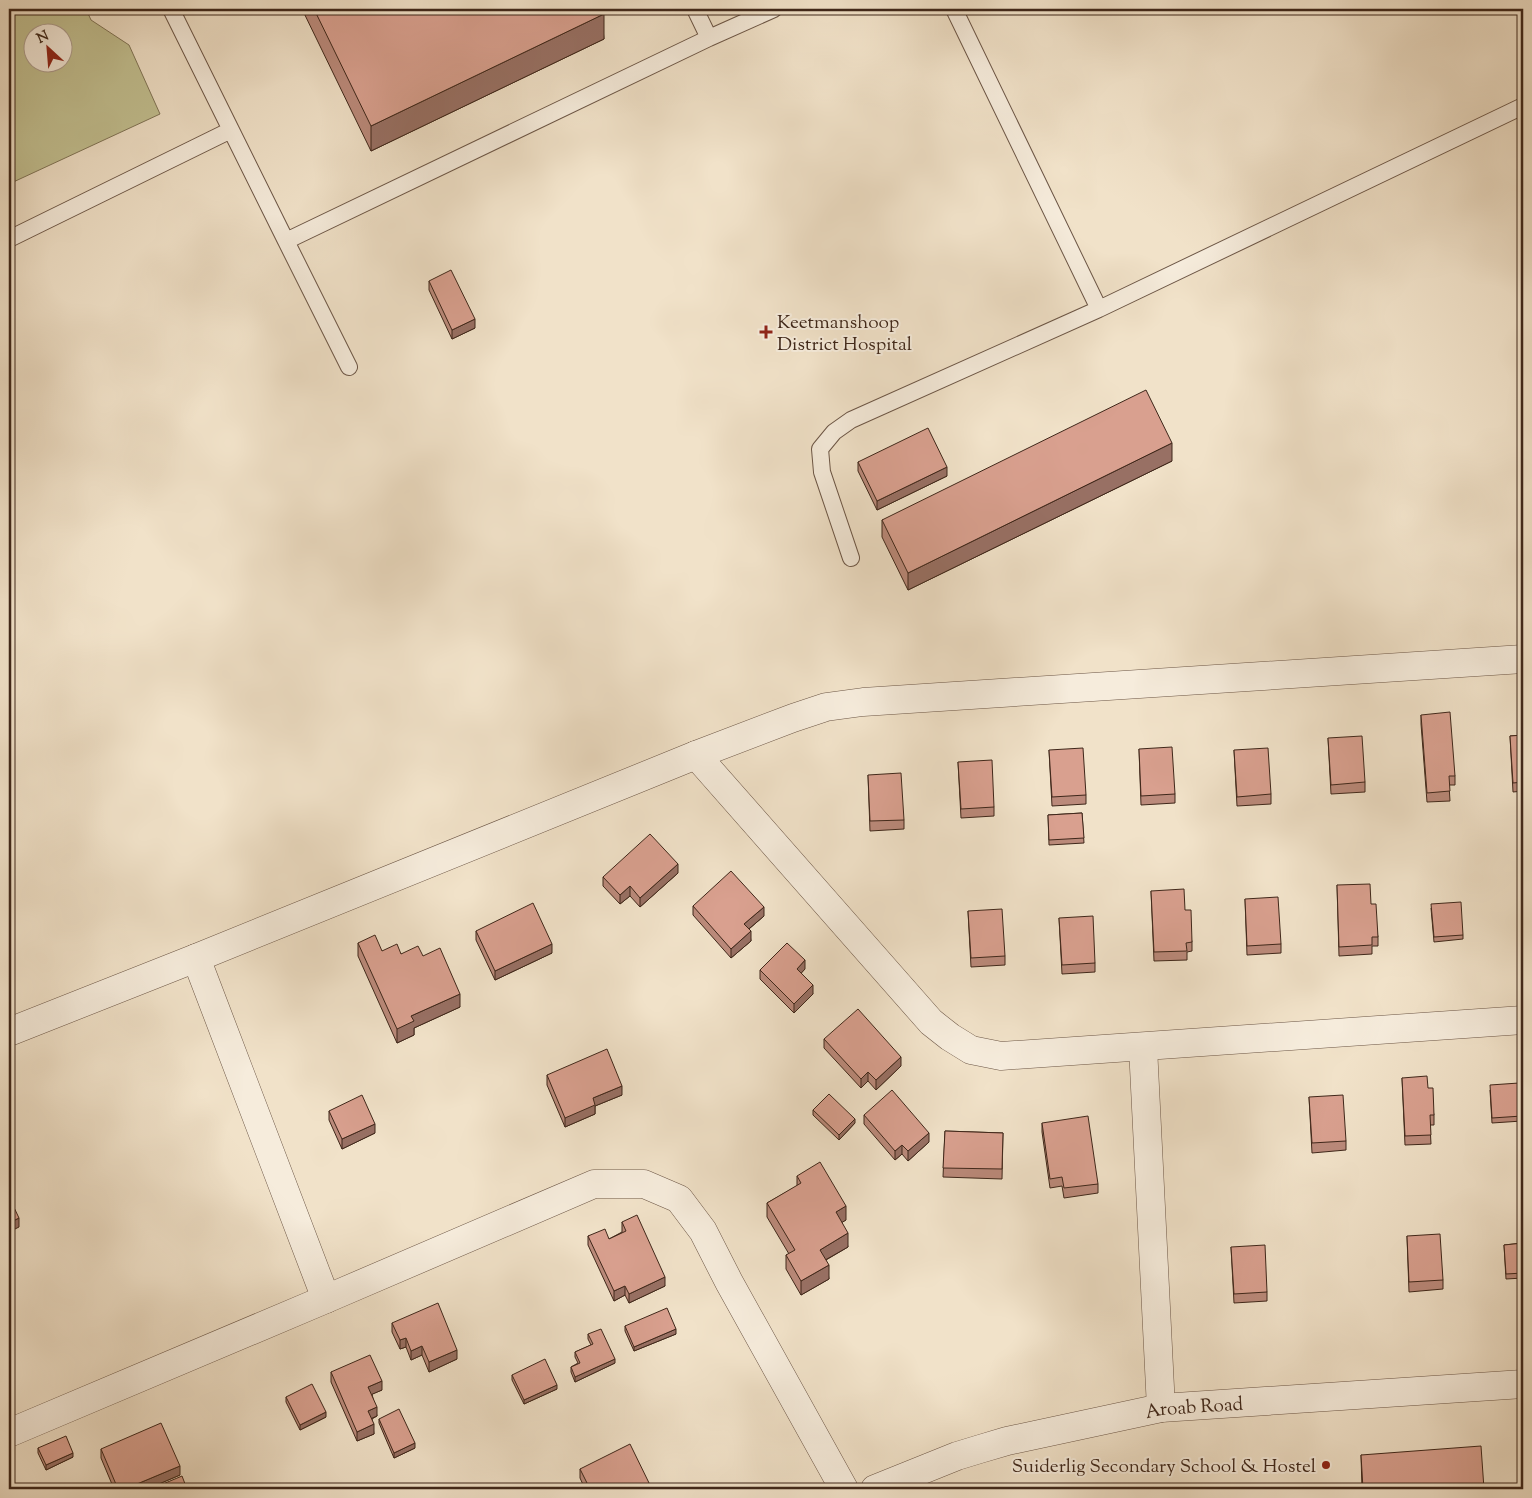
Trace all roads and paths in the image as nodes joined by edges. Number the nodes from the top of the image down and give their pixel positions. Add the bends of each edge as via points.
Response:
1 (171, 9) edge
2 (695, 9) edge
3 (774, 9) edge
4 (954, 9) edge
5 (709, 38) junction
6 (1523, 106) edge
7 (231, 130) junction
8 (9, 239) edge
9 (286, 241) junction
10 (1100, 309) junction
11 (349, 368) dead end
12 (851, 558) dead end
13 (1523, 659) edge
14 (696, 755) junction
15 (196, 958) junction
16 (1523, 1020) edge
17 (9, 1032) edge
18 (1143, 1047) junction
19 (326, 1299) junction
20 (1523, 1384) edge
21 (1161, 1408) junction
22 (9, 1433) edge
23 (844, 1489) edge
24 (875, 1489) edge

1 - 7 lane
2 - 5 lane
3 - 5 lane
4 - 10 lane
5 - 9 lane
6 - 10 lane
7 - 8 lane
7 - 9 lane
9 - 11 lane
10 - 12 lane via 852,420 834,432 820,449 822,472
13 - 14 street via 863,702 826,707
14 - 15 street
14 - 18 street via 931,1022 950,1037 971,1050 1001,1056
15 - 17 street
15 - 19 street
16 - 18 street
18 - 21 street
19 - 22 street
19 - 23 street via 594,1184 644,1184 679,1199 703,1231
20 - 21 street, Aroab Road
21 - 24 street, Aroab Road via 998,1444 957,1456

